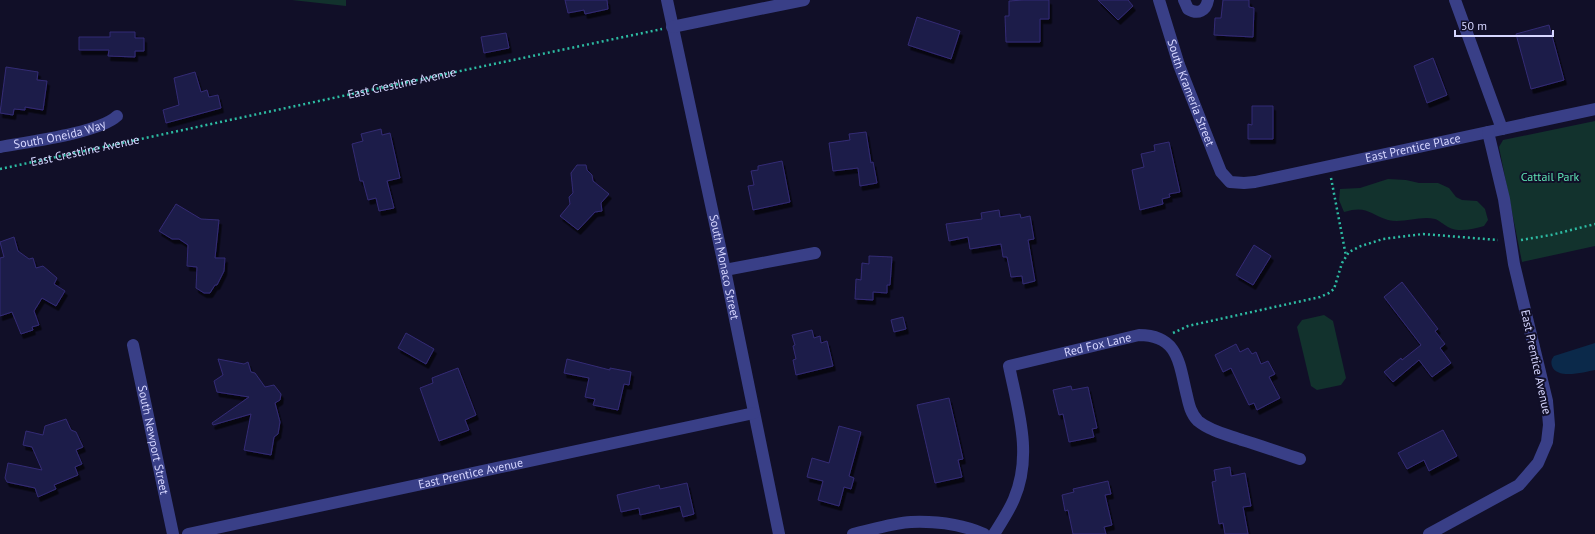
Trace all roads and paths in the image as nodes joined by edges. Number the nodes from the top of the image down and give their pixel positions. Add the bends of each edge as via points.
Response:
1 (667, 0) edge
2 (804, 0) edge
3 (1159, 0) edge
4 (1184, 0) edge
5 (1208, 0) edge
6 (1455, 0) edge
7 (672, 28) junction
8 (1595, 109) edge
9 (117, 116) dead end
10 (1502, 129) junction
11 (1488, 132) junction
12 (0, 147) edge
13 (1328, 166) junction
14 (0, 169) edge
15 (1230, 182) joint
16 (1595, 224) edge
17 (1510, 241) junction
18 (815, 253) dead end
19 (1347, 256) junction
20 (725, 270) junction
21 (1161, 338) junction
22 (133, 345) dead end
23 (754, 413) junction
24 (1300, 459) dead end
25 (173, 534) edge
26 (188, 534) edge
27 (779, 534) edge
28 (853, 534) edge
29 (984, 534) edge
30 (994, 534) edge
31 (1429, 534) edge

1 - 7 street, South Monaco Street
2 - 7 street
3 - 15 street, South Krameria Street via 1190,97 1216,162
4 - 5 street via 1188,9 1199,12 1206,7
6 - 10 street
7 - 14 path, East Crestline Avenue via 433,76
7 - 20 street, South Monaco Street
8 - 10 street, East Prentice Place
9 - 12 street, South Oneida Way via 95,128
10 - 11 street, East Prentice Place
11 - 13 street, East Prentice Place
11 - 17 street, East Prentice Avenue via 1504,199
13 - 15 street, East Prentice Place via 1255,182
13 - 19 path
16 - 17 path
17 - 19 path via 1423,234 1383,239 1361,246 1349,252
17 - 31 street, East Prentice Avenue via 1546,401 1549,425 1547,442 1538,463 1519,485
18 - 20 street
19 - 21 path via 1342,263 1334,289 1320,297 1188,326
20 - 23 street, South Monaco Street
21 - 24 street via 1177,356 1190,408 1197,421 1215,431
21 - 30 street, Red Fox Lane via 1139,335 1009,366 1022,432 1024,459 1014,499
22 - 25 street, South Newport Street
23 - 26 street, East Prentice Avenue
23 - 27 street, South Monaco Street
28 - 29 street via 910,522 948,523

